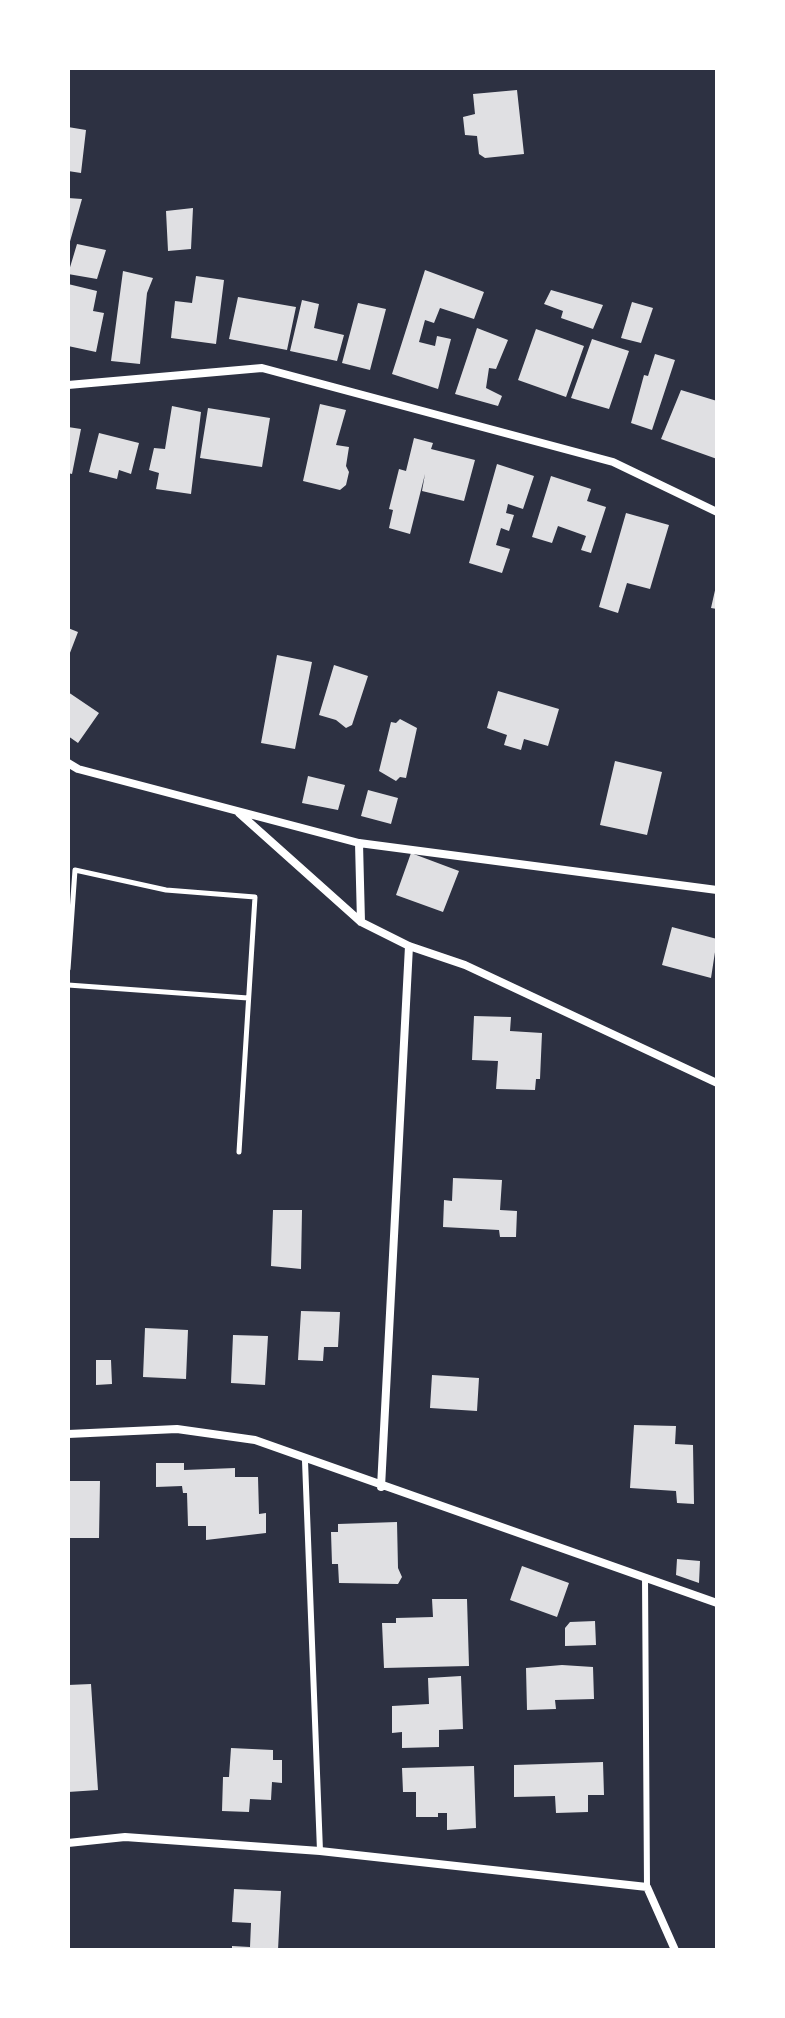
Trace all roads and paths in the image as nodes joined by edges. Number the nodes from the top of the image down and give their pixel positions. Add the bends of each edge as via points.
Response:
1 (68, 385) edge
2 (717, 512) edge
3 (68, 763) edge
4 (236, 811) junction
5 (359, 843) junction
6 (717, 890) edge
7 (361, 922) junction
8 (409, 946) junction
9 (68, 969) edge
10 (68, 985) edge
11 (248, 998) junction
12 (717, 1083) edge
13 (239, 1152) dead end
14 (68, 1434) edge
15 (305, 1461) junction
16 (381, 1487) junction
17 (645, 1577) junction
18 (717, 1603) edge
19 (68, 1843) edge
20 (320, 1851) junction
21 (647, 1887) junction
22 (675, 1950) edge

1 - 2 street via 262,368 613,462
3 - 4 street
4 - 5 street
4 - 7 street
5 - 6 street
5 - 7 street
7 - 8 street
8 - 12 street via 465,965
8 - 16 street
9 - 11 path via 75,870 166,890 255,897
10 - 11 path
11 - 13 path
14 - 15 street via 177,1429 255,1440
15 - 16 street
15 - 20 lane
16 - 17 street
17 - 18 street
17 - 21 lane
19 - 20 street via 125,1837
20 - 21 street
21 - 22 street

